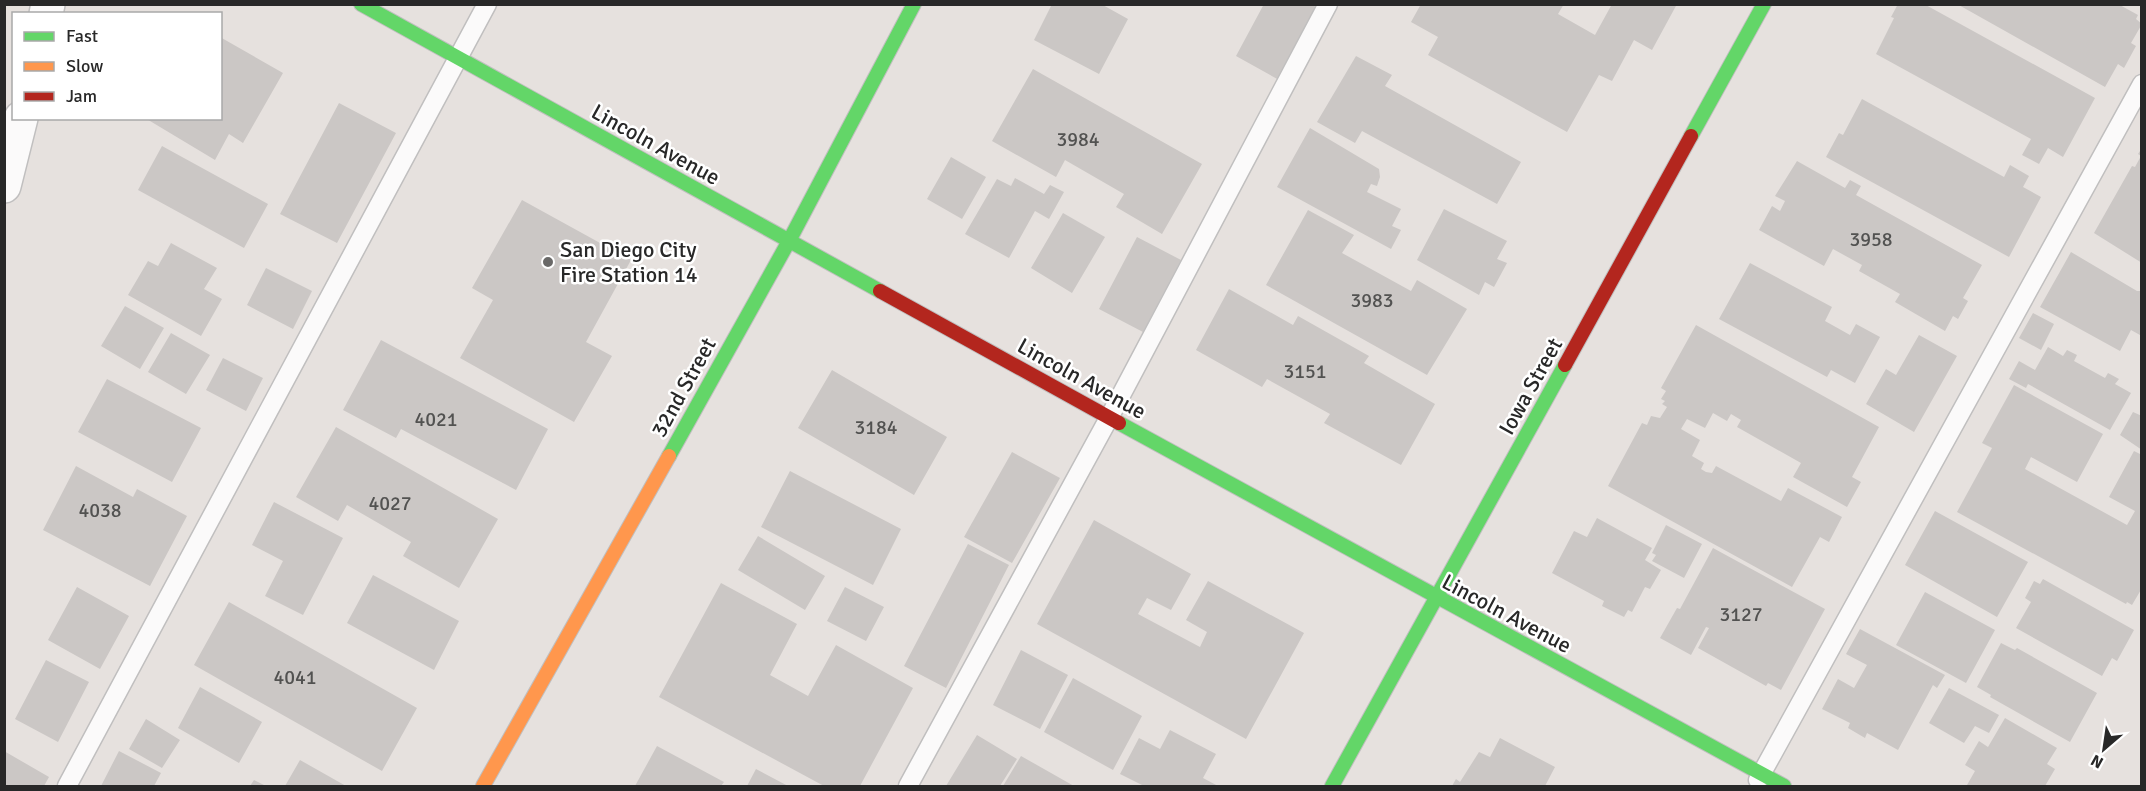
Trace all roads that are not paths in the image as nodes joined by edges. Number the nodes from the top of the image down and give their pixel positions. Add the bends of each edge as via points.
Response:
1 (361, 4) edge
2 (488, 4) edge
3 (914, 4) edge
4 (1328, 4) edge
5 (1764, 4) edge
6 (458, 57) junction
7 (2142, 84) edge
8 (20, 120) edge
9 (4, 186) edge
10 (789, 241) junction
11 (1110, 416) junction
12 (1438, 599) junction
13 (1758, 780) edge
14 (67, 786) edge
15 (483, 786) edge
16 (908, 786) edge
17 (1332, 786) edge
18 (1784, 786) edge

1 - 6 street, Lincoln Avenue
2 - 6 lane
3 - 10 street, 32nd Street
4 - 11 lane
5 - 12 street, Iowa Street
6 - 10 street, Lincoln Avenue
6 - 14 lane
7 - 13 lane
8 - 9 street
10 - 11 street, Lincoln Avenue
10 - 15 street, 32nd Street
11 - 12 street, Lincoln Avenue
11 - 16 lane
12 - 13 street, Lincoln Avenue
12 - 17 street, Iowa Street
13 - 18 street, Lincoln Avenue

